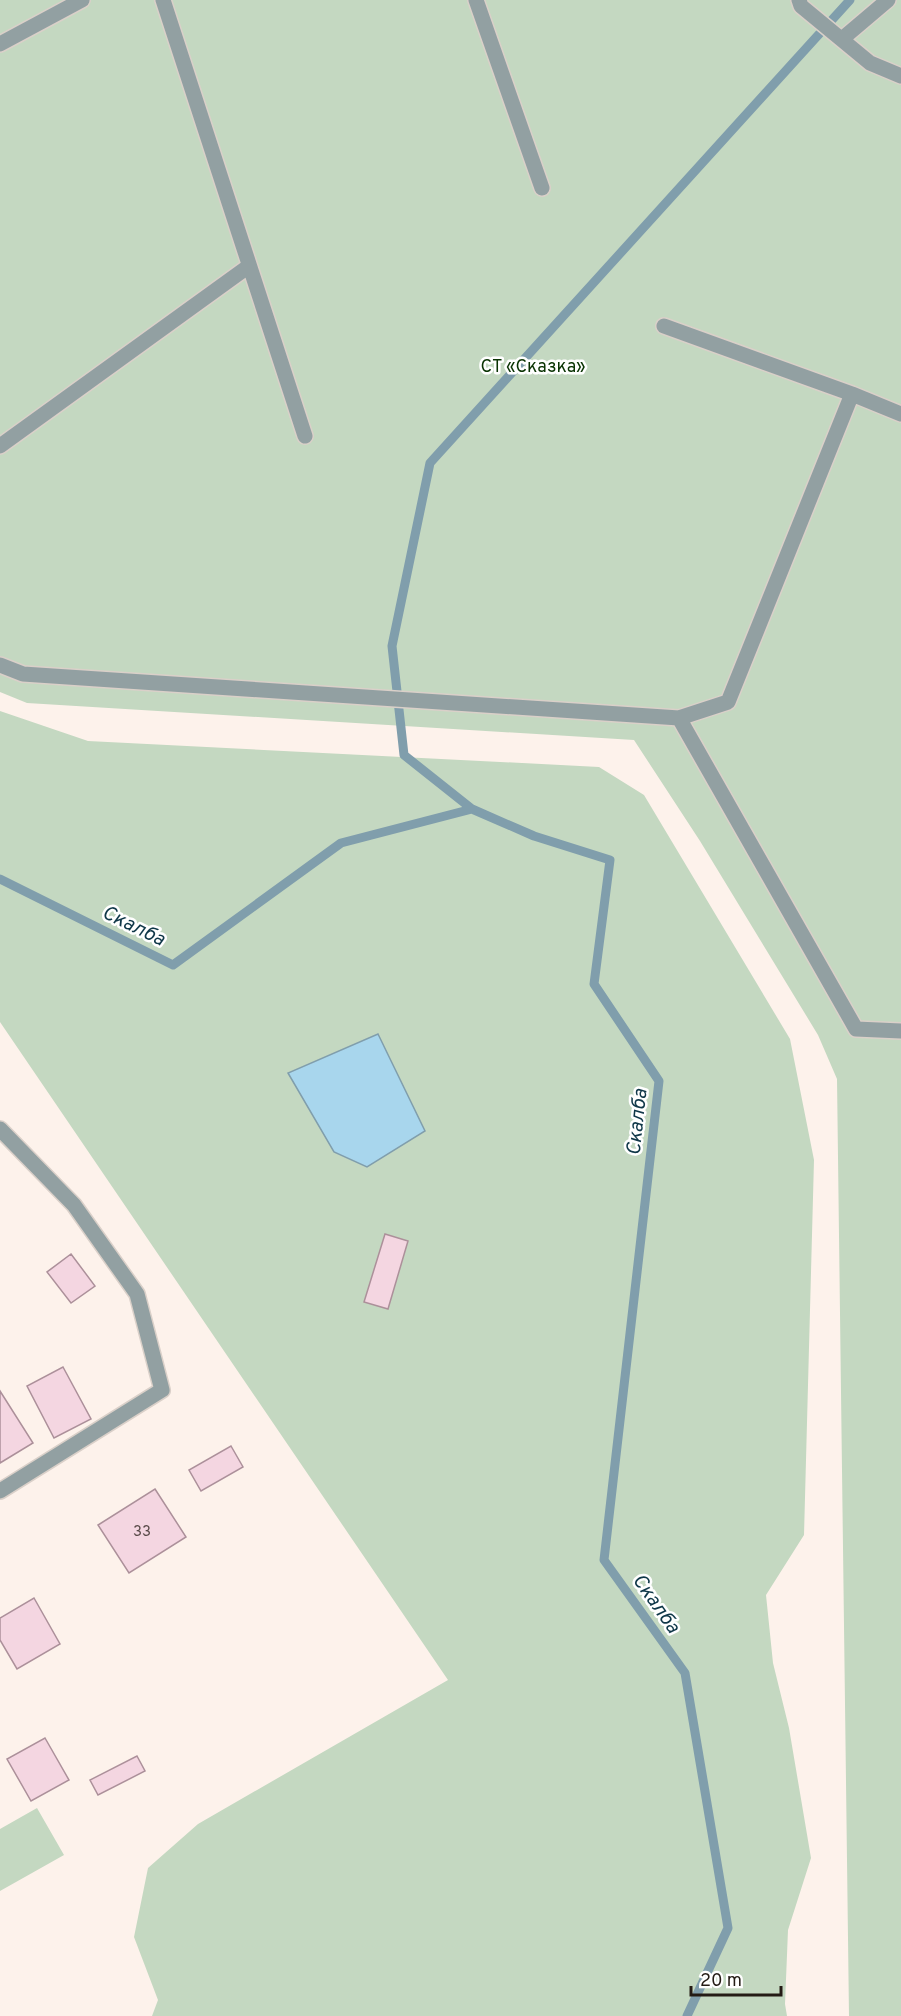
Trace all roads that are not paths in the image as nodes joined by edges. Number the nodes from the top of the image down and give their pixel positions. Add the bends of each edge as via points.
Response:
1 (82, 0) edge
2 (163, 0) edge
3 (476, 0) edge
4 (799, 0) edge
5 (888, 0) edge
6 (842, 39) junction
7 (0, 44) edge
8 (901, 76) edge
9 (542, 188) dead end
10 (249, 266) junction
11 (664, 326) dead end
12 (852, 394) junction
13 (901, 414) edge
14 (305, 436) dead end
15 (0, 446) edge
16 (0, 665) edge
17 (679, 718) junction
18 (901, 1031) edge
19 (0, 1129) edge
20 (0, 1491) edge

1 - 7 street
2 - 10 street
3 - 9 street
4 - 6 street via 801,6
5 - 6 street
6 - 8 street via 870,63
10 - 14 street
10 - 15 street
11 - 12 street
12 - 13 street
12 - 17 street via 728,702
16 - 17 street via 23,674
17 - 18 street via 856,1029
19 - 20 street via 74,1205 137,1294 162,1390

